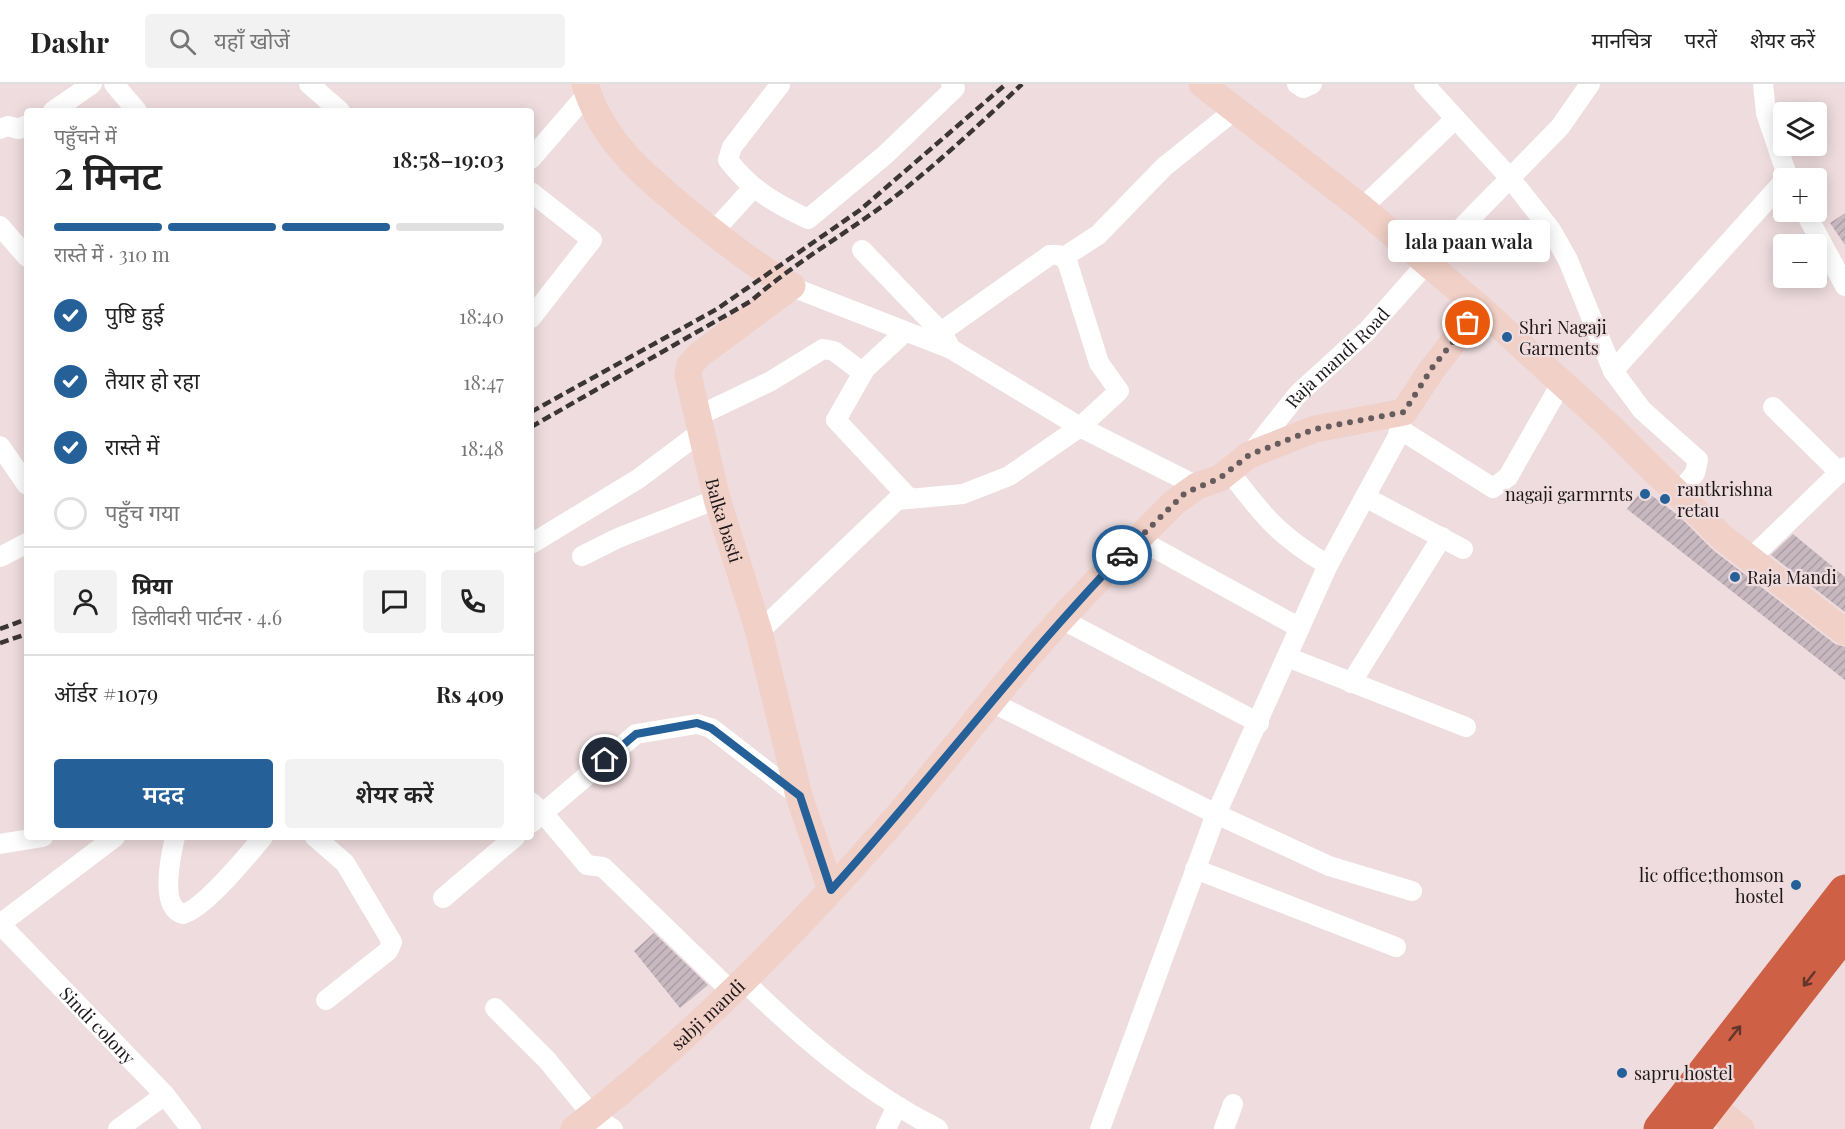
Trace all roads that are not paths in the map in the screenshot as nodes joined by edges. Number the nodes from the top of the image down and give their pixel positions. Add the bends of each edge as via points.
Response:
1 (93, 84) edge
2 (114, 84) edge
3 (309, 84) edge
4 (951, 84) edge
5 (1202, 84) edge
6 (1297, 84) edge
7 (1312, 84) edge
8 (1424, 84) edge
9 (1590, 84) edge
10 (1763, 84) edge
11 (780, 85) edge
12 (586, 88) edge
13 (57, 108) edge
14 (134, 108) edge
15 (334, 108) edge
16 (1236, 109) junction
17 (1455, 119) junction
18 (24, 127) edge
19 (0, 129) edge
20 (534, 155) edge
21 (1783, 168) edge
22 (1510, 178) junction
23 (753, 188) junction
24 (1773, 193) edge
25 (534, 194) edge
26 (1362, 208) junction
27 (1810, 222) edge
28 (0, 226) edge
29 (713, 232) junction
30 (862, 250) dead end
31 (24, 254) edge
32 (1064, 257) junction
33 (1427, 262) junction
34 (1845, 286) edge
35 (792, 287) junction
36 (1480, 308) junction
37 (534, 314) edge
38 (905, 332) junction
39 (941, 332) junction
40 (951, 349) junction
41 (1613, 371) junction
42 (863, 373) junction
43 (1562, 382) junction
44 (1773, 407) dead end
45 (1402, 421) junction
46 (700, 423) junction
47 (1080, 427) junction
48 (0, 446) edge
49 (1239, 463) junction
50 (1842, 470) edge
51 (24, 481) edge
52 (1197, 486) junction
53 (1678, 494) junction
54 (908, 497) junction
55 (1365, 497) junction
56 (717, 499) junction
57 (1442, 537) junction
58 (1138, 539) junction
59 (534, 542) edge
60 (24, 545) edge
61 (1463, 549) dead end
62 (582, 556) dead end
63 (0, 557) edge
64 (1751, 558) junction
65 (1328, 565) junction
66 (1061, 619) junction
67 (1300, 628) junction
68 (759, 632) junction
69 (1845, 632) edge
70 (1287, 657) junction
71 (1351, 683) junction
72 (993, 703) junction
73 (1259, 723) junction
74 (1466, 727) dead end
75 (800, 796) junction
76 (535, 813) edge
77 (1216, 814) junction
78 (25, 840) edge
79 (111, 840) edge
80 (174, 840) edge
81 (259, 840) edge
82 (318, 840) edge
83 (511, 840) edge
84 (0, 844) edge
85 (1195, 869) junction
86 (831, 890) junction
87 (1412, 891) dead end
88 (1845, 891) edge
89 (443, 898) dead end
90 (0, 924) edge
91 (1845, 933) edge
92 (1396, 947) dead end
93 (738, 986) junction
94 (326, 1000) dead end
95 (495, 1008) dead end
96 (165, 1095) junction
97 (1233, 1104) dead end
98 (896, 1108) junction
99 (1702, 1117) edge
100 (593, 1124) edge
101 (118, 1129) edge
102 (191, 1129) edge
103 (886, 1129) edge
104 (938, 1129) edge
105 (1100, 1129) edge
106 (1224, 1129) edge
107 (1660, 1129) edge
108 (1741, 1129) edge

1 - 13 street
2 - 14 street
3 - 15 street
4 - 23 street via 955,88 885,155 808,219
5 - 16 street
6 - 7 street via 1303,88
8 - 17 street
9 - 22 street, Raja mandi Road via 1560,127
10 - 21 street via 1766,113
11 - 23 street via 728,155 731,164
12 - 20 street
12 - 29 street via 594,111 626,158
16 - 26 street
16 - 32 street via 1156,174 1098,235
17 - 22 street
17 - 26 street
18 - 19 street
22 - 33 street, Raja mandi Road
22 - 41 street via 1551,230 1568,260
23 - 29 street
24 - 41 street
25 - 37 street via 592,240
26 - 33 street
27 - 34 street
28 - 31 street
29 - 35 street via 766,273
30 - 39 street
32 - 39 street via 1050,255
32 - 47 street via 1099,363 1119,391
33 - 36 street
33 - 49 street, Raja mandi Road via 1367,331 1298,394
35 - 38 street
35 - 46 street, Balka basti via 694,360 688,375
36 - 43 street
36 - 45 street via 1432,368
38 - 40 street
38 - 42 street
39 - 40 street
40 - 47 street
41 - 53 street via 1642,410 1698,460 1695,473
42 - 46 street via 834,351 823,349
42 - 54 street via 836,420
43 - 45 street via 1508,477 1493,488
43 - 53 street
44 - 50 street
45 - 49 street, sabji mandi via 1315,429
45 - 55 street
46 - 56 street, Balka basti
46 - 59 street via 638,479
47 - 52 street
47 - 54 street via 1008,476 977,490
48 - 51 street
49 - 52 street, sabji mandi
49 - 65 street via 1266,520 1293,544
50 - 64 street
52 - 58 street, sabji mandi
53 - 64 street via 1723,538
54 - 68 street via 894,502
55 - 57 street
55 - 65 street
56 - 62 street
56 - 68 street, Balka basti
57 - 61 street
57 - 71 street
58 - 66 street, sabji mandi
58 - 67 street
60 - 63 street
64 - 69 street
65 - 67 street
66 - 72 street, sabji mandi
66 - 73 street
67 - 70 street
68 - 75 street, Balka basti
70 - 71 street
70 - 73 street
71 - 74 street
72 - 77 street
72 - 86 street, sabji mandi
73 - 77 street
75 - 76 street via 718,734 697,723 636,734
75 - 86 street, Balka basti
76 - 93 street via 587,865 603,867
77 - 85 street
77 - 87 street via 1329,866
78 - 84 street
79 - 90 street, Sindi colony
80 - 81 street via 168,876 173,904 183,914 195,909 213,892
82 - 94 street via 345,863 392,942 388,951
83 - 89 street
85 - 92 street
85 - 105 street
86 - 93 street, sabji mandi
107 -> 88 highway
90 - 96 street, Sindi colony
91 -> 99 highway
93 - 98 street
93 - 100 street, sabji mandi
95 - 100 street via 547,1060
96 - 101 street
96 - 102 street, Sindi colony
97 - 106 street
98 - 103 street
98 - 104 street
99 - 108 street

